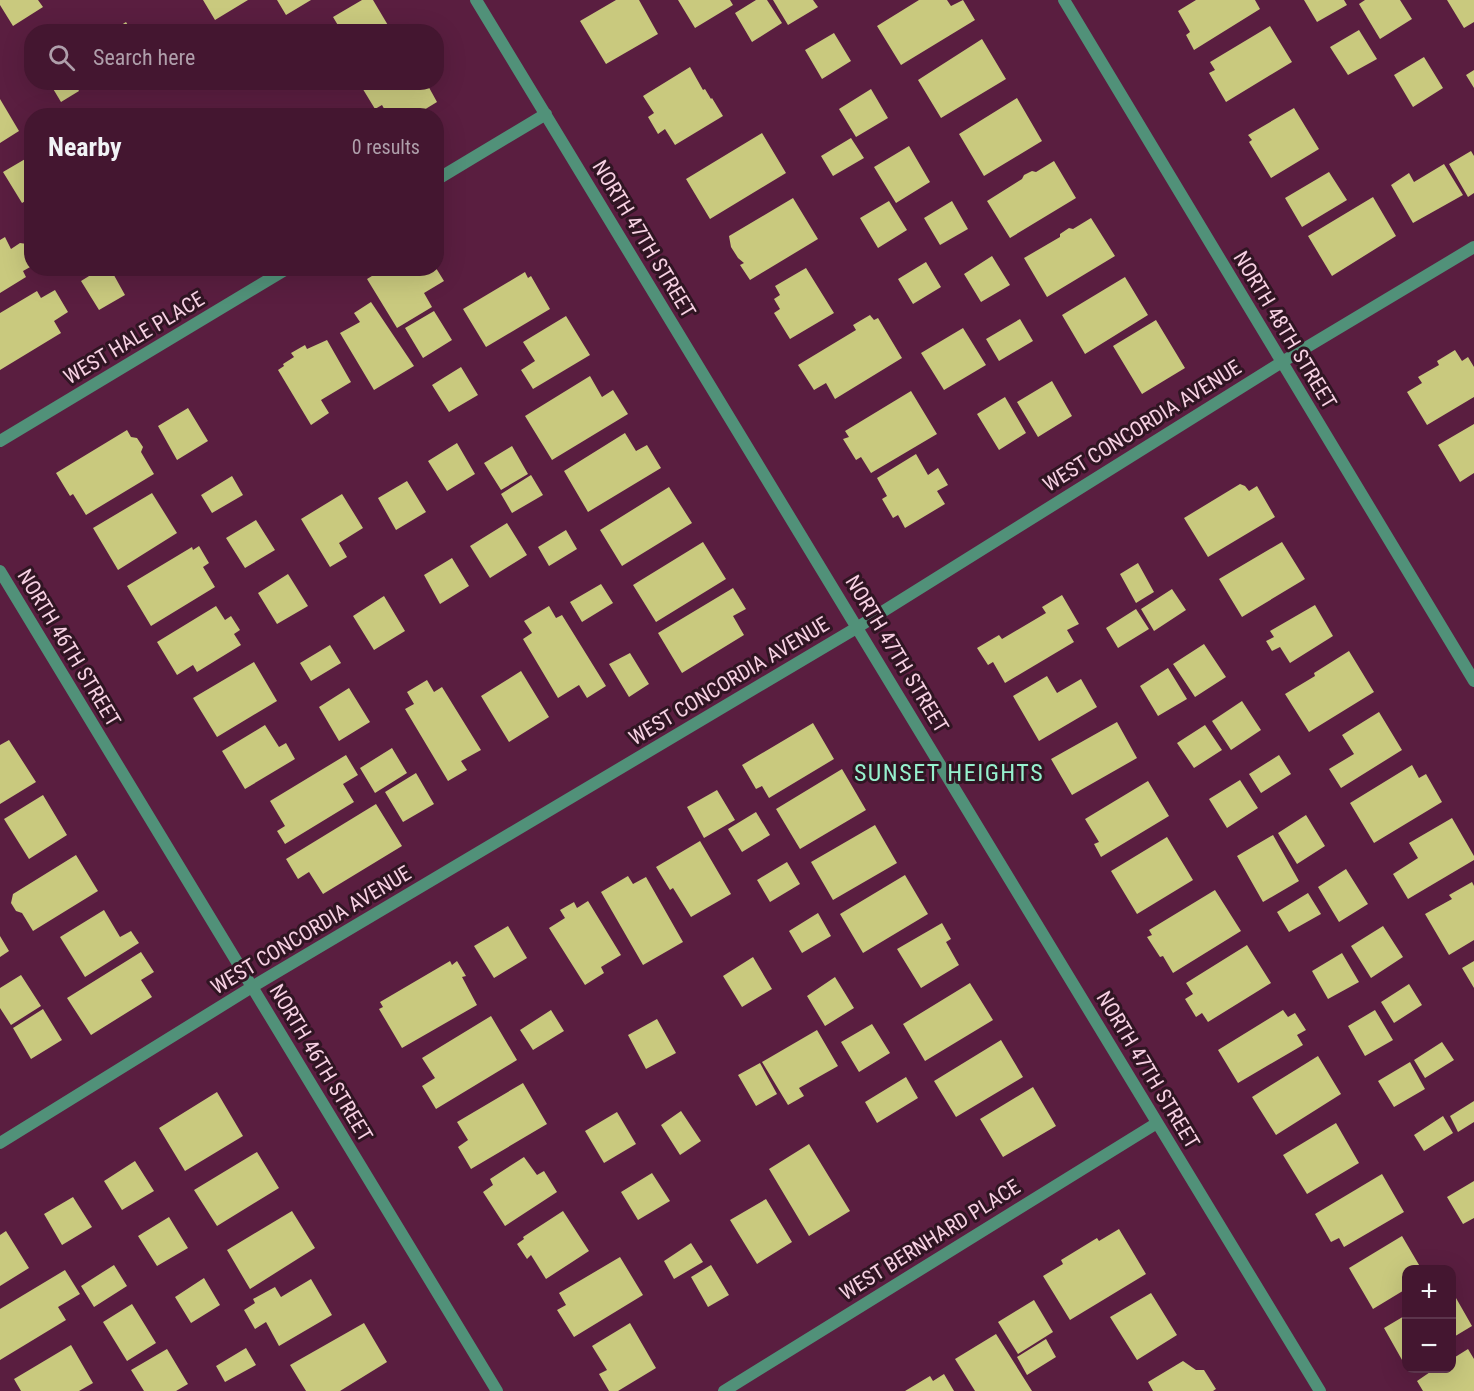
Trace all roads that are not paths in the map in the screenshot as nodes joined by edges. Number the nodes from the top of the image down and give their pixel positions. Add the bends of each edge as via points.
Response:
1 (476, 0) edge
2 (1064, 0) edge
3 (546, 114) junction
4 (444, 175) edge
5 (1474, 247) edge
6 (275, 276) edge
7 (1282, 362) junction
8 (0, 441) edge
9 (0, 571) edge
10 (858, 627) junction
11 (1474, 681) edge
12 (252, 987) junction
13 (1157, 1123) junction
14 (0, 1143) edge
15 (497, 1391) edge
16 (724, 1391) edge
17 (1320, 1391) edge

1 - 3 street, NORTH 47TH STREET
2 - 7 street, NORTH 48TH STREET
3 - 4 street
3 - 10 street, NORTH 47TH STREET
5 - 7 street, WEST CONCORDIA AVENUE
6 - 8 street, WEST HALE PLACE
7 - 10 street, WEST CONCORDIA AVENUE
7 - 11 street, NORTH 48TH STREET
9 - 12 street, NORTH 46TH STREET
10 - 12 street, WEST CONCORDIA AVENUE
10 - 13 street, NORTH 47TH STREET
12 - 14 street, WEST CONCORDIA AVENUE
12 - 15 street, NORTH 46TH STREET
13 - 16 street, WEST BERNHARD PLACE
13 - 17 street, NORTH 47TH STREET

